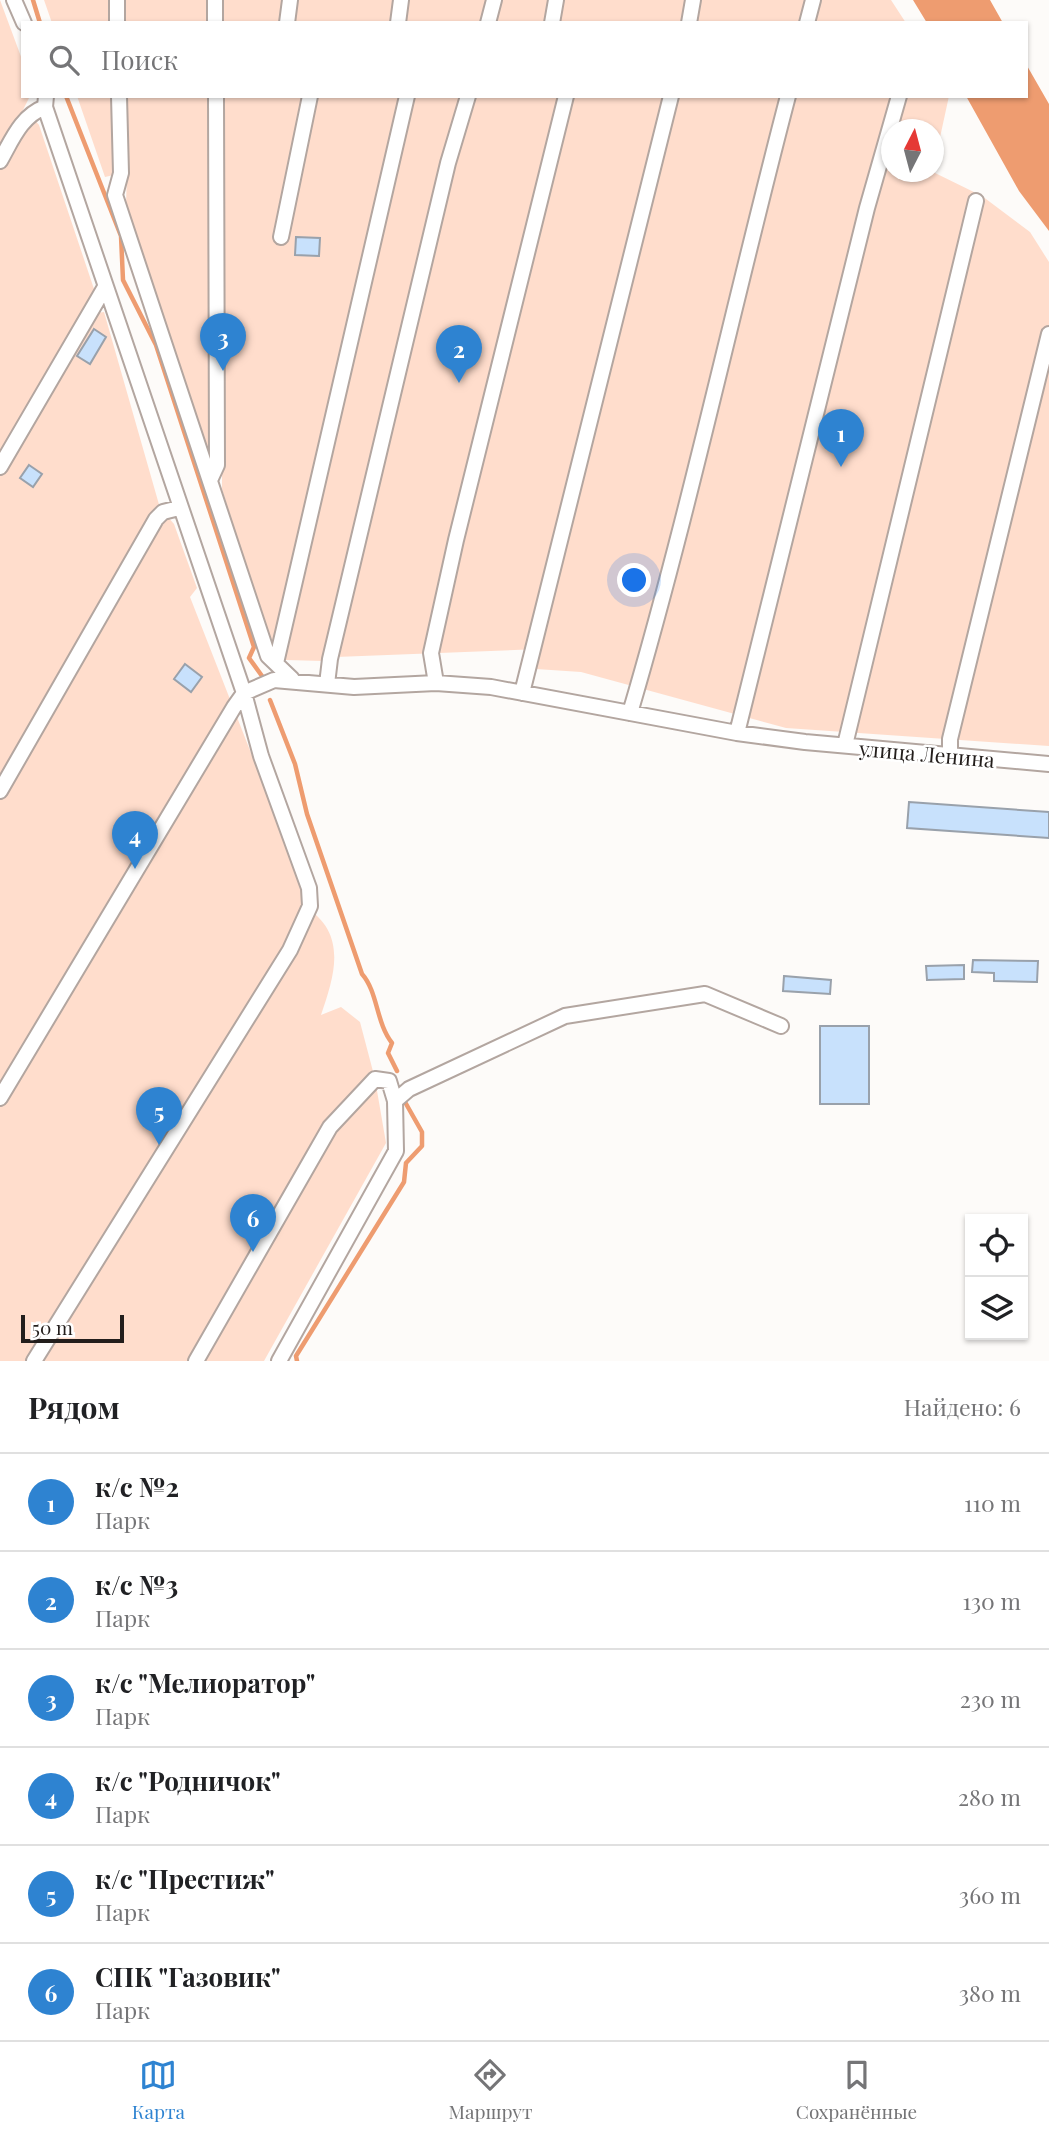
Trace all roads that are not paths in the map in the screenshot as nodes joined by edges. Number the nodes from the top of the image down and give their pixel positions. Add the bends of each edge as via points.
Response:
1 (14, 0) edge
2 (117, 0) edge
3 (215, 0) edge
4 (290, 0) edge
5 (401, 0) edge
6 (494, 0) edge
7 (556, 0) edge
8 (693, 0) edge
9 (813, 0) edge
10 (23, 21) edge
11 (117, 21) edge
12 (215, 21) edge
13 (287, 21) edge
14 (398, 21) edge
15 (489, 21) edge
16 (552, 21) edge
17 (689, 21) edge
18 (808, 21) edge
19 (119, 98) edge
20 (216, 98) edge
21 (310, 98) edge
22 (407, 98) edge
23 (467, 98) edge
24 (566, 98) edge
25 (671, 98) edge
26 (787, 98) edge
27 (898, 98) edge
28 (45, 101) edge
29 (0, 162) edge
30 (976, 201) dead end
31 (281, 237) dead end
32 (105, 287) junction
33 (1049, 334) edge
34 (0, 467) edge
35 (211, 478) junction
36 (179, 508) junction
37 (275, 663) junction
38 (292, 679) junction
39 (436, 683) junction
40 (327, 684) junction
41 (244, 693) junction
42 (522, 693) junction
43 (630, 713) junction
44 (737, 733) junction
45 (845, 746) junction
46 (950, 754) junction
47 (1049, 764) edge
48 (0, 791) edge
49 (781, 1026) dead end
50 (0, 1098) edge
51 (395, 1101) junction
52 (34, 1361) edge
53 (196, 1361) edge
54 (279, 1361) edge

1 - 10 street
2 - 11 street
3 - 12 street
4 - 13 street
5 - 14 street
6 - 15 street
7 - 16 street
8 - 17 street
9 - 18 street
19 - 35 street via 121,173 115,195
20 - 35 street via 217,465
21 - 31 street
22 - 37 street
23 - 40 street via 441,190
24 - 39 street via 453,553 431,653
25 - 42 street
26 - 43 street via 692,492
27 - 44 street
28 - 29 street via 23,121
28 - 32 street
30 - 45 street
32 - 34 street
32 - 36 street
33 - 46 street via 953,725
35 - 37 street via 268,656
36 - 41 street
36 - 48 street via 156,519
37 - 38 street
38 - 40 street, улица Ленина
38 - 41 street via 274,680
39 - 40 street, улица Ленина
39 - 42 street, улица Ленина
41 - 50 street
41 - 52 street via 261,756 309,888 310,906 290,950
42 - 43 street, улица Ленина
43 - 44 street, улица Ленина
44 - 45 street, улица Ленина
45 - 46 street, улица Ленина
46 - 47 street, улица Ленина
49 - 51 street via 705,994 565,1016 409,1089
51 - 53 street via 390,1081 375,1079 330,1127
51 - 54 street via 396,1151

